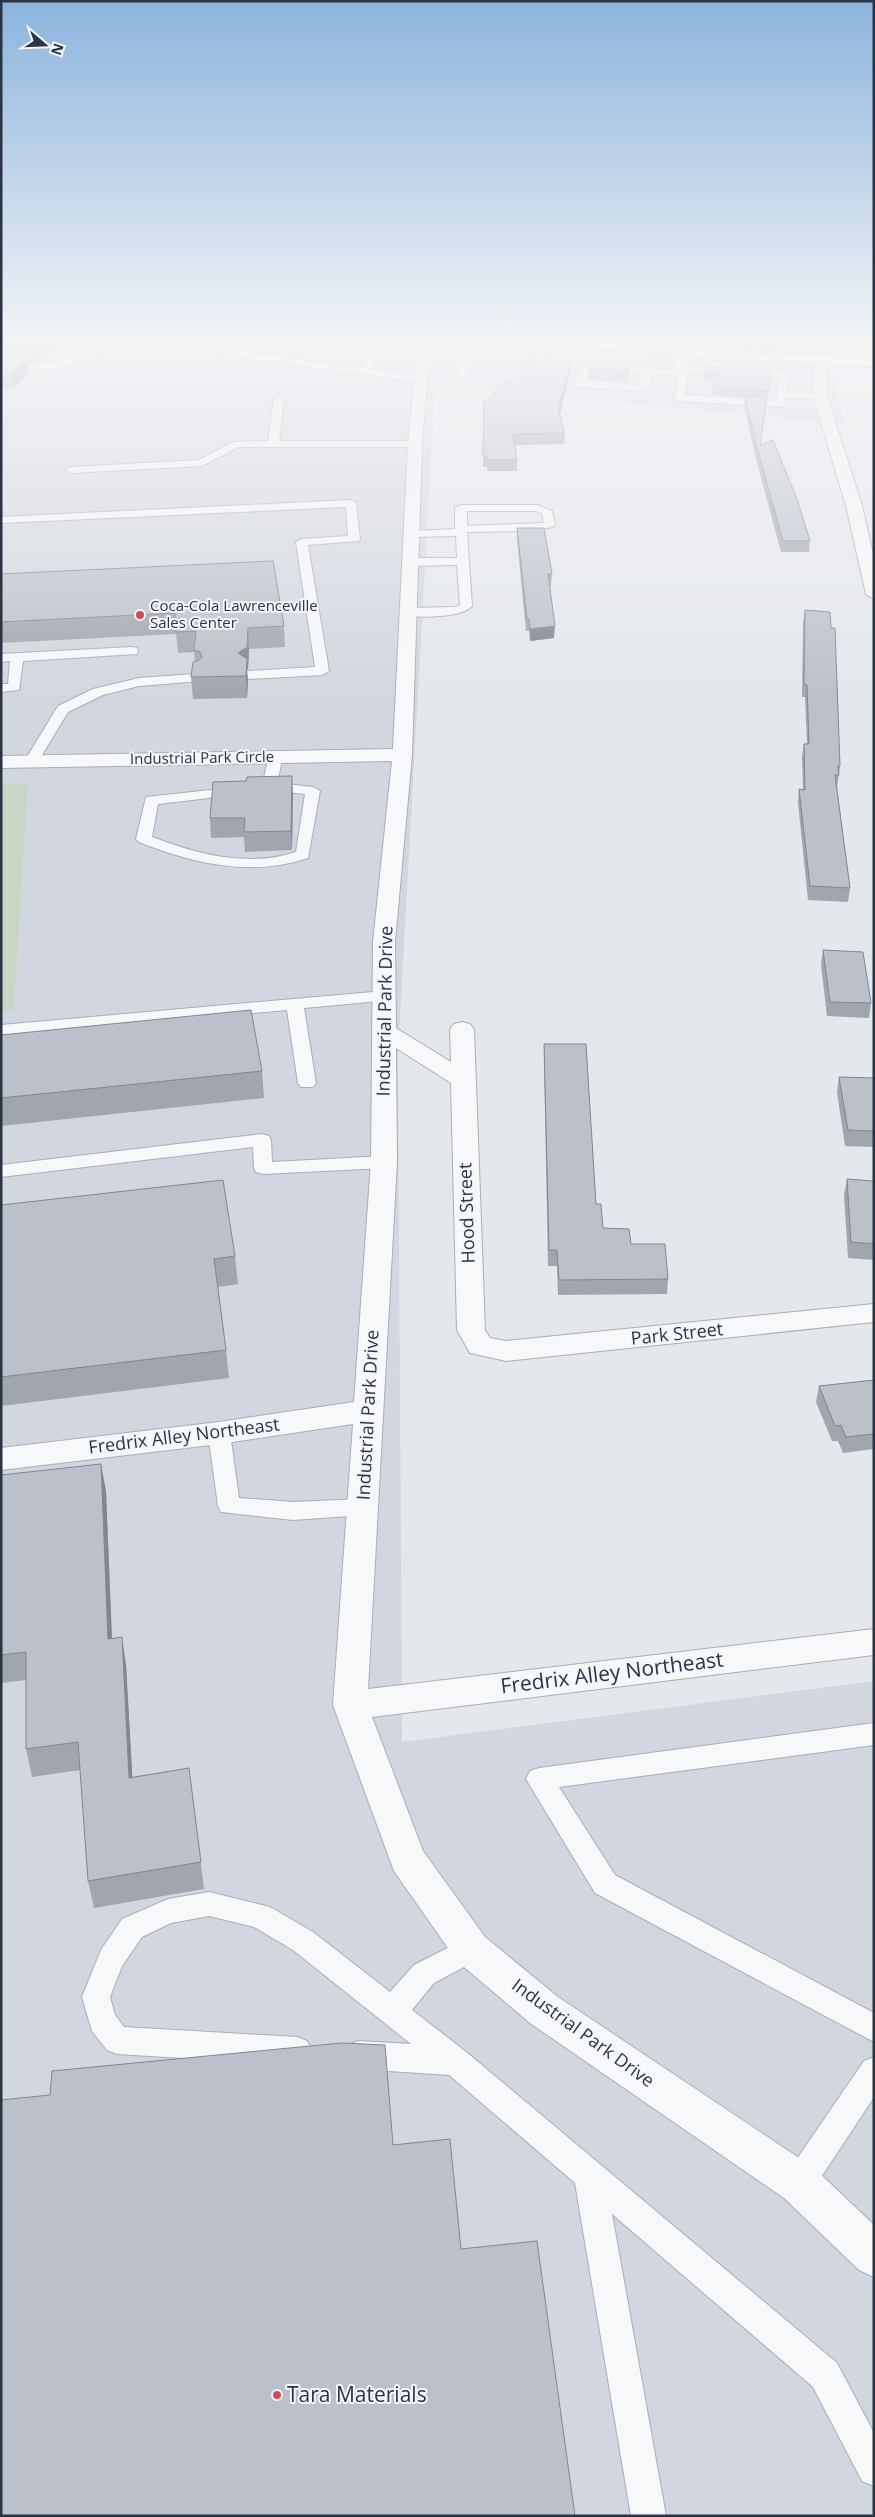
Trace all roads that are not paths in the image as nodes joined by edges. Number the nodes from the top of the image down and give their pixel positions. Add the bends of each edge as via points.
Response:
1 (202, 462) edge
2 (415, 462) edge
3 (841, 462) edge
4 (71, 470) dead end
5 (1, 520) edge
6 (461, 530) junction
7 (412, 534) junction
8 (463, 561) junction
9 (410, 562) junction
10 (874, 594) edge
11 (408, 612) junction
12 (132, 651) dead end
13 (17, 657) junction
14 (1, 658) edge
15 (248, 675) edge
16 (195, 678) edge
17 (1, 688) edge
18 (402, 755) junction
19 (276, 756) junction
20 (1, 762) edge
21 (31, 762) junction
22 (269, 786) junction
23 (384, 996) junction
24 (295, 1003) junction
25 (462, 1029) dead end
26 (1, 1030) edge
27 (384, 1030) junction
28 (462, 1078) junction
29 (307, 1083) dead end
30 (384, 1162) junction
31 (1, 1171) edge
32 (874, 1313) edge
33 (480, 1346) joint
34 (367, 1411) junction
35 (219, 1433) junction
36 (1, 1459) edge
37 (363, 1507) junction
38 (874, 1642) edge
39 (350, 1705) junction
40 (874, 1734) edge
41 (471, 1949) junction
42 (392, 2012) junction
43 (874, 2028) edge
44 (455, 2061) junction
45 (874, 2072) edge
46 (589, 2174) junction
47 (799, 2183) junction
48 (874, 2255) edge
49 (874, 2469) edge
50 (649, 2516) edge

1 - 4 lane
2 - 7 street, Industrial Park Drive
3 - 10 street
5 - 15 lane via 351,503 354,539 302,542 322,671
6 - 6 lane via 461,508 538,508 548,513 549,525
6 - 7 lane
6 - 8 lane
7 - 9 street, Industrial Park Drive
8 - 9 lane
8 - 11 lane via 466,606 458,611
9 - 11 street, Industrial Park Drive
11 - 18 street, Industrial Park Drive
12 - 13 lane
13 - 14 lane
13 - 17 lane via 14,687
16 - 21 lane via 131,684 98,692 63,708
18 - 19 street, Industrial Park Circle
18 - 23 street, Industrial Park Drive via 384,942
19 - 21 street, Industrial Park Circle
19 - 22 lane
20 - 21 street, Industrial Park Circle
22 - 22 lane via 313,791 303,855 286,862 242,862 175,852 144,839 151,800 215,795
23 - 24 lane
23 - 27 street, Industrial Park Drive
24 - 26 lane
24 - 29 lane
25 - 28 street, Hood Street
27 - 28 street
27 - 30 street, Industrial Park Drive
28 - 33 street, Hood Street via 471,1330
30 - 31 lane via 263,1168 262,1140
30 - 34 street, Industrial Park Drive
32 - 33 street, Park Street via 506,1351
34 - 35 street, Fredrix Alley Northeast
34 - 37 street, Industrial Park Drive
35 - 36 street, Fredrix Alley Northeast
35 - 37 lane via 229,1506 293,1511
37 - 39 street, Industrial Park Drive
38 - 39 street, Fredrix Alley Northeast
39 - 41 street, Industrial Park Drive via 406,1859
40 - 43 lane via 539,1779 605,1884
41 - 42 lane via 424,1974
41 - 47 street, Industrial Park Drive via 544,2010
42 - 44 lane
42 - 44 lane via 303,1941 260,1916 209,1904 168,1911 132,1928 111,1960 96,1997 102,2021 117,2040
44 - 46 lane
45 - 47 lane
46 - 49 lane via 825,2375
46 - 50 lane
47 - 48 street, Industrial Park Drive

